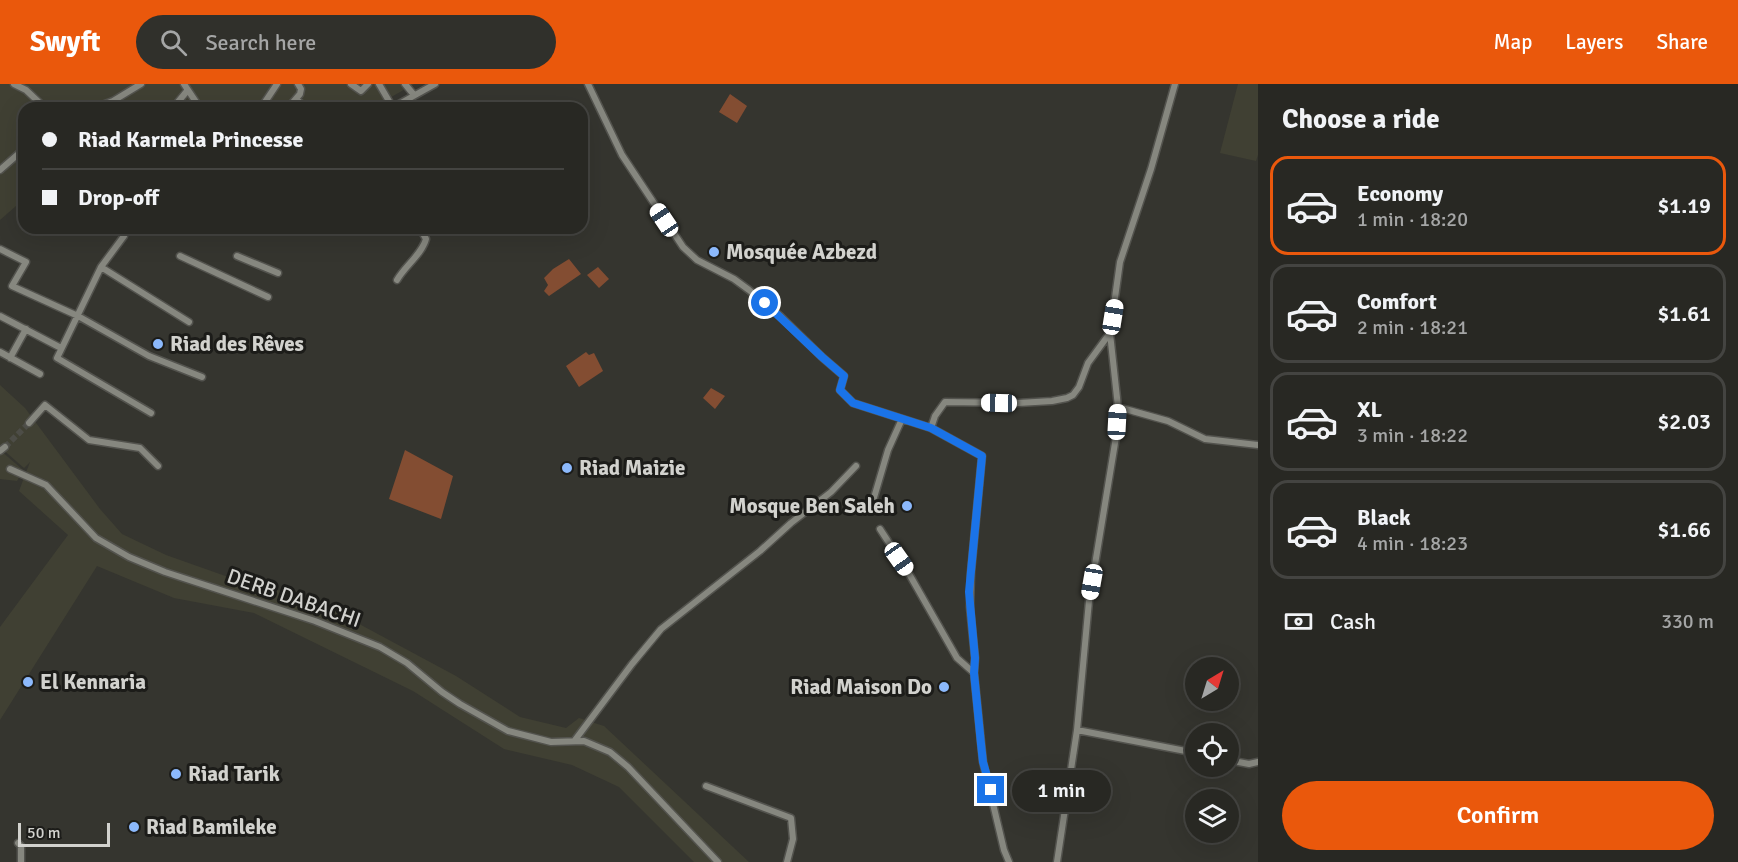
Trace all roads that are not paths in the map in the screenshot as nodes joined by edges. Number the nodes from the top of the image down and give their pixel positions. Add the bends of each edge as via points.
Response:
1 (14, 84) edge
2 (141, 84) edge
3 (277, 84) edge
4 (298, 84) edge
5 (351, 84) edge
6 (368, 84) edge
7 (379, 84) edge
8 (405, 84) edge
9 (435, 84) edge
10 (588, 84) edge
11 (1175, 84) edge
12 (186, 87) edge
13 (414, 95) junction
14 (296, 99) junction
15 (113, 101) edge
16 (39, 102) edge
17 (177, 102) edge
18 (197, 102) edge
19 (265, 102) edge
20 (293, 102) edge
21 (299, 102) edge
22 (389, 102) edge
23 (402, 102) edge
24 (18, 154) edge
25 (0, 170) edge
26 (123, 234) edge
27 (423, 234) edge
28 (0, 249) edge
29 (180, 256) dead end
30 (237, 256) dead end
31 (101, 267) junction
32 (278, 273) dead end
33 (397, 280) dead end
34 (268, 297) dead end
35 (0, 316) edge
36 (78, 316) junction
37 (189, 322) dead end
38 (26, 329) junction
39 (1110, 333) junction
40 (61, 348) junction
41 (0, 352) edge
42 (10, 358) junction
43 (40, 374) dead end
44 (202, 377) dead end
45 (1118, 407) junction
46 (151, 413) dead end
47 (902, 419) junction
48 (29, 423) tunnel mouth
49 (931, 428) junction
50 (1258, 446) edge
51 (158, 466) dead end
52 (856, 466) dead end
53 (10, 469) dead end
54 (873, 501) dead end
55 (880, 529) dead end
56 (974, 673) junction
57 (1077, 730) junction
58 (575, 740) junction
59 (1185, 751) edge
60 (1239, 762) edge
61 (1258, 762) edge
62 (706, 786) dead end
63 (18, 843) dead end
64 (21, 862) edge
65 (718, 862) edge
66 (788, 862) edge
67 (1009, 862) edge
68 (1058, 862) edge

1 - 16 street
2 - 15 street
3 - 19 street
4 - 14 street via 301,89
5 - 6 street via 361,91
7 - 22 street
8 - 13 street
9 - 13 street
10 - 47 street via 622,155 683,247 697,260 734,279 780,316 844,376 840,390 853,403
11 - 39 street via 1120,262
12 - 17 street
12 - 18 street
13 - 23 street
14 - 20 street
14 - 21 street
24 - 25 street
26 - 31 street
27 - 33 street via 425,245
28 - 36 street via 26,262 12,286
29 - 34 street
30 - 32 street
31 - 36 street
31 - 37 street
35 - 38 street
36 - 40 street
36 - 44 street via 149,356
38 - 40 street
38 - 42 street
39 - 45 street
39 - 49 street via 1088,363 1073,395 1052,401 945,402
40 - 46 street via 58,359
41 - 42 street
42 - 43 street
45 - 50 street via 1168,421 1205,438
45 - 57 street via 1089,601
47 - 49 street
47 - 54 street
48 - 51 street via 45,405 89,440 140,448
49 - 56 street via 982,456 969,592
52 - 58 street via 831,492 661,629
53 - 58 street, DERB DABACHI via 46,485 96,538 117,552 380,647 460,704 508,731 551,742
55 - 56 street via 957,658
56 - 67 street via 983,762
57 - 59 street
57 - 68 street
58 - 65 street, DERB DABACHI via 593,744 619,758
60 - 61 street
62 - 66 street via 791,818 793,839
63 - 64 street

